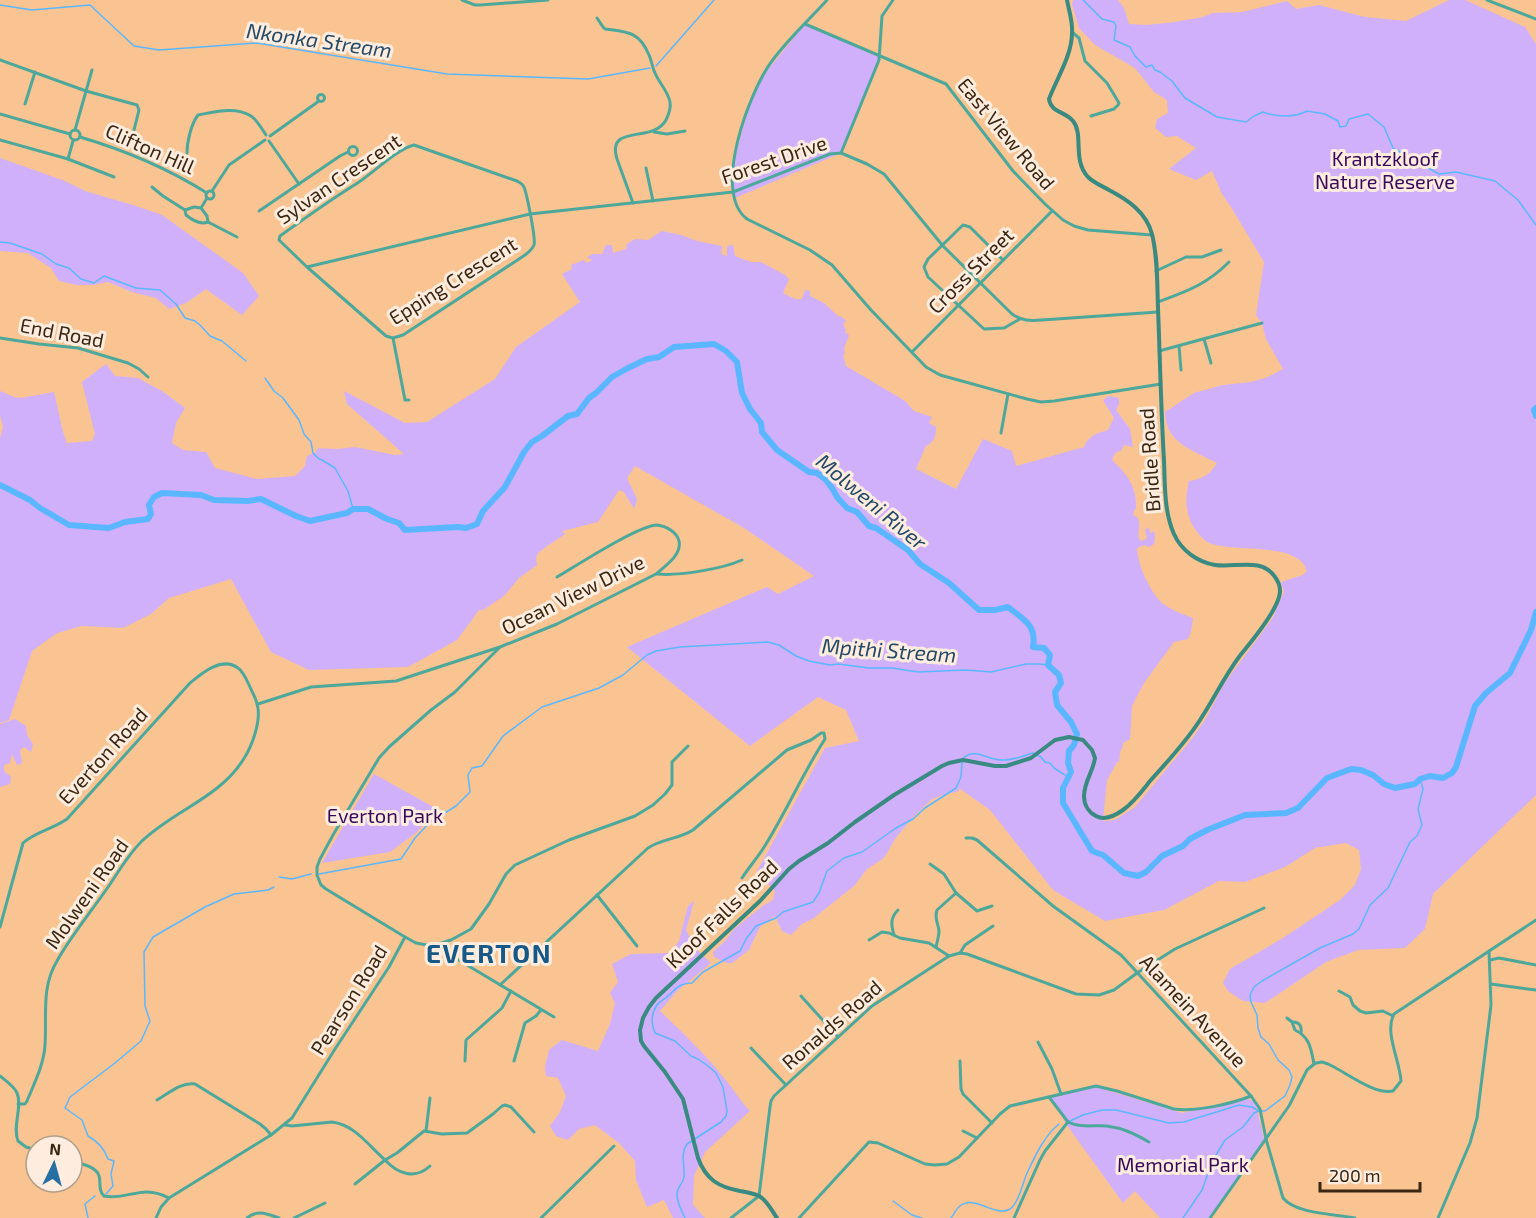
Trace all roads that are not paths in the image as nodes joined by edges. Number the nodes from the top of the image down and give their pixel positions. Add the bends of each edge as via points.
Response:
1 (462, 0) edge
2 (548, 0) edge
3 (828, 0) edge
4 (893, 0) edge
5 (1067, 0) edge
6 (1487, 0) edge
7 (597, 18) dead end
8 (1536, 19) edge
9 (805, 24) junction
10 (1072, 32) junction
11 (880, 57) junction
12 (0, 60) edge
13 (92, 70) dead end
14 (35, 72) junction
15 (86, 91) junction
16 (319, 101) dead end
17 (25, 104) dead end
18 (0, 114) edge
19 (1091, 116) dead end
20 (75, 130) junction
21 (685, 131) dead end
22 (652, 132) junction
23 (70, 134) junction
24 (80, 137) junction
25 (132, 138) dead end
26 (267, 138) junction
27 (0, 140) edge
28 (73, 140) junction
29 (348, 152) dead end
30 (187, 153) dead end
31 (841, 153) junction
32 (68, 159) junction
33 (646, 168) dead end
34 (114, 177) dead end
35 (300, 184) junction
36 (152, 187) dead end
37 (212, 191) junction
38 (207, 192) junction
39 (733, 192) junction
40 (207, 198) junction
41 (653, 201) junction
42 (633, 203) junction
43 (201, 208) junction
44 (185, 210) junction
45 (1052, 210) junction
46 (259, 211) dead end
47 (530, 214) junction
48 (208, 222) junction
49 (1152, 235) junction
50 (237, 237) dead end
51 (943, 246) junction
52 (1221, 250) dead end
53 (1003, 260) junction
54 (1229, 262) dead end
55 (307, 267) junction
56 (1156, 271) junction
57 (980, 283) junction
58 (1158, 302) junction
59 (958, 306) junction
60 (1158, 312) junction
61 (1020, 319) junction
62 (1262, 323) dead end
63 (0, 338) edge
64 (393, 338) junction
65 (1204, 339) junction
66 (1179, 346) junction
67 (1160, 351) junction
68 (912, 352) junction
69 (1212, 363) dead end
70 (1181, 369) dead end
71 (148, 377) dead end
72 (1161, 384) junction
73 (1008, 394) junction
74 (409, 400) dead end
75 (1001, 433) dead end
76 (742, 560) dead end
77 (656, 574) junction
78 (557, 577) dead end
79 (500, 647) junction
80 (258, 704) junction
81 (1060, 739) joint
82 (688, 746) dead end
83 (966, 838) dead end
84 (930, 864) dead end
85 (742, 878) dead end
86 (956, 893) junction
87 (597, 894) junction
88 (992, 906) dead end
89 (1264, 908) dead end
90 (898, 910) dead end
91 (1536, 920) edge
92 (993, 926) dead end
93 (0, 927) edge
94 (894, 935) junction
95 (405, 937) junction
96 (869, 940) dead end
97 (432, 946) junction
98 (637, 946) dead end
99 (936, 947) junction
100 (1489, 951) junction
101 (960, 953) junction
102 (949, 956) junction
103 (1490, 960) junction
104 (1536, 965) edge
105 (1137, 973) junction
106 (1491, 984) junction
107 (500, 985) junction
108 (1536, 990) edge
109 (511, 991) junction
110 (1339, 991) dead end
111 (801, 996) dead end
112 (541, 1010) junction
113 (1393, 1016) junction
114 (554, 1017) dead end
115 (1287, 1018) dead end
116 (1292, 1022) junction
117 (1301, 1033) junction
118 (838, 1037) junction
119 (1038, 1042) dead end
120 (751, 1048) dead end
121 (465, 1061) dead end
122 (514, 1061) dead end
123 (960, 1061) dead end
124 (1314, 1064) junction
125 (0, 1076) edge
126 (786, 1085) junction
127 (1061, 1094) junction
128 (1251, 1096) junction
129 (1049, 1097) junction
130 (430, 1098) dead end
131 (157, 1100) dead end
132 (18, 1104) junction
133 (1068, 1122) junction
134 (992, 1123) junction
135 (285, 1125) junction
136 (426, 1131) junction
137 (963, 1131) dead end
138 (534, 1132) dead end
139 (271, 1135) junction
140 (977, 1138) junction
141 (1266, 1139) junction
142 (1149, 1142) dead end
143 (24, 1145) edge
144 (614, 1146) dead end
145 (385, 1160) junction
146 (84, 1165) edge
147 (430, 1166) dead end
148 (356, 1184) dead end
149 (759, 1196) junction
150 (169, 1198) junction
151 (325, 1203) dead end
152 (156, 1218) edge
153 (247, 1218) edge
154 (279, 1218) edge
155 (294, 1218) edge
156 (541, 1218) edge
157 (731, 1218) edge
158 (777, 1218) edge
159 (800, 1218) edge
160 (1014, 1218) edge
161 (1210, 1218) edge
162 (1355, 1218) edge
163 (1438, 1218) edge

1 - 2 street via 475,5
3 - 9 street
4 - 11 street via 882,16
5 - 10 main road, Bridle Road
6 - 8 street
7 - 22 street via 605,28 638,38 650,56 670,104 665,122
9 - 11 street, East View Road
9 - 39 street via 771,62 751,101 733,162
10 - 19 street via 1079,38 1085,61 1107,83 1119,103 1114,109
10 - 49 main road, Bridle Road via 1050,105 1076,126 1080,161 1086,174 1137,209 1147,220
11 - 31 street
11 - 45 street, East View Road via 946,84 1013,171
12 - 14 street
13 - 15 street
14 - 15 street
14 - 17 street
15 - 20 street
15 - 25 street via 137,105
16 - 26 street
18 - 23 street
20 - 23 street
20 - 24 street
21 - 22 street
22 - 42 street via 616,142 615,152
23 - 28 street
24 - 28 street
24 - 38 street, Clifton Hill via 109,145
26 - 30 street via 248,115 229,111 198,115
26 - 35 street
26 - 37 street via 229,165
27 - 32 street
28 - 32 street
29 - 35 street
31 - 39 street, Forest Drive
31 - 51 street, Forest Drive via 884,174
32 - 34 street
33 - 41 street
35 - 46 street
36 - 44 street
37 - 38 street
37 - 40 street via 214,197
38 - 40 street
39 - 41 street, Forest Drive
39 - 68 street via 738,209 747,219 832,265
40 - 43 street
41 - 42 street, Forest Drive
42 - 47 street, Forest Drive
43 - 44 street
43 - 48 street
44 - 48 street via 196,222
45 - 49 street, East View Road via 1081,229
45 - 53 street, Cross Street
47 - 55 street, Forest Drive
47 - 55 street, Sylvan Crescent via 524,187 517,181 414,145 279,238
47 - 64 street, Epping Crescent via 535,238 528,253
48 - 50 street
49 - 56 main road, Bridle Road
51 - 53 street via 963,225
51 - 57 street, Forest Drive
51 - 59 street via 928,259 925,272
52 - 56 street via 1202,257 1186,257
53 - 57 street, Cross Street
54 - 58 street via 1202,284
55 - 64 street, Epping Crescent
56 - 58 main road, Bridle Road
57 - 59 street, Cross Street
57 - 61 street, Forest Drive
58 - 60 main road, Bridle Road
59 - 61 street via 984,329 1004,328
59 - 68 street, Cross Street
60 - 61 street
60 - 67 main road, Bridle Road
62 - 65 street
63 - 71 street, End Road via 78,348 128,363
64 - 74 street via 405,400
65 - 66 street
65 - 69 street
66 - 67 street
66 - 70 street
67 - 72 main road, Bridle Road
68 - 73 street via 940,375
72 - 73 street via 1048,401
72 - 81 main road, Bridle Road via 1167,506 1177,541 1191,555 1210,563 1265,568 1276,578 1280,594 1188,737 1122,811 1103,818 1090,813 1084,789 1095,758 1090,747 1077,738
73 - 75 street
76 - 77 street via 723,567
77 - 78 street, Ocean View Drive via 675,556 679,546 676,535 659,525 614,543
77 - 79 street, Ocean View Drive via 557,624
79 - 80 street, Ocean View Drive via 396,681 311,687
79 - 95 street via 455,692 389,747 317,867 326,890
80 - 93 street, Everton Road via 239,668 231,665 207,670 190,683 66,819 23,843
80 - 132 street, Molweni Road via 253,740 237,769 216,789 141,843 56,962 47,985 43,1056 27,1101
81 - 149 main road, Kloof Falls Road via 1028,760 1006,766 949,762 894,795 799,861 649,1007 640,1030 641,1041 680,1092 700,1163 712,1180 728,1189
82 - 97 street via 672,762 672,785 653,805 629,819 515,865 471,929
83 - 105 street, Alamein Avenue via 984,845 1074,923 1114,949
84 - 86 street via 944,874
85 - 87 street via 765,847 825,739 824,733 787,750 693,830 648,848
86 - 88 street via 977,911
86 - 99 street via 936,913
87 - 98 street
87 - 107 street
89 - 105 street via 1175,950
90 - 94 street via 891,921
91 - 100 street
92 - 101 street via 965,945
94 - 96 street via 882,932
94 - 99 street
95 - 97 street, Pearson Road
95 - 135 street, Pearson Road via 295,1115
97 - 107 street, Pearson Road
99 - 102 street
100 - 103 street
100 - 113 street
101 - 102 street, Ronalds Road
101 - 105 street via 1089,996 1108,993
102 - 118 street, Ronalds Road via 872,1006
103 - 104 street
103 - 106 street
105 - 128 street, Alamein Avenue
106 - 108 street
106 - 163 street via 1476,1124
107 - 109 street, Pearson Road
109 - 112 street, Pearson Road
109 - 121 street via 502,1008 466,1040
110 - 113 street via 1360,1011 1383,1011
111 - 118 street
112 - 114 street, Pearson Road
112 - 122 street via 525,1023
113 - 124 street via 1390,1030 1401,1078 1394,1091 1377,1090 1328,1064
115 - 116 street
116 - 117 street
116 - 117 street via 1299,1024
117 - 124 street via 1311,1047
118 - 126 street, Ronalds Road
119 - 127 street
120 - 126 street
123 - 134 street via 963,1094
124 - 141 street
125 - 132 street via 18,1094
126 - 149 street, Ronalds Road via 771,1101
127 - 128 street via 1098,1086 1182,1110
127 - 129 street
128 - 141 street, Alamein Avenue via 1260,1111
129 - 133 street
129 - 134 street via 1011,1106
130 - 136 street
131 - 139 street via 178,1087 195,1084 266,1128
132 - 143 street via 16,1137
133 - 142 street via 1123,1129
133 - 160 street via 1045,1151
134 - 140 street
135 - 139 street, Pearson Road
135 - 145 street via 338,1123 355,1131
136 - 138 street via 467,1133 505,1105
136 - 145 street
137 - 140 street
139 - 150 street, Pearson Road
140 - 159 street via 944,1165 922,1163 869,1142
141 - 161 street
141 - 162 street, Alamein Avenue via 1286,1202 1297,1209
144 - 156 street
145 - 147 street via 396,1170 408,1173
145 - 148 street
146 - 150 street via 99,1174 99,1190 104,1196 151,1191
149 - 157 street
149 - 158 main road
150 - 152 street
151 - 155 street
153 - 154 street via 258,1212

